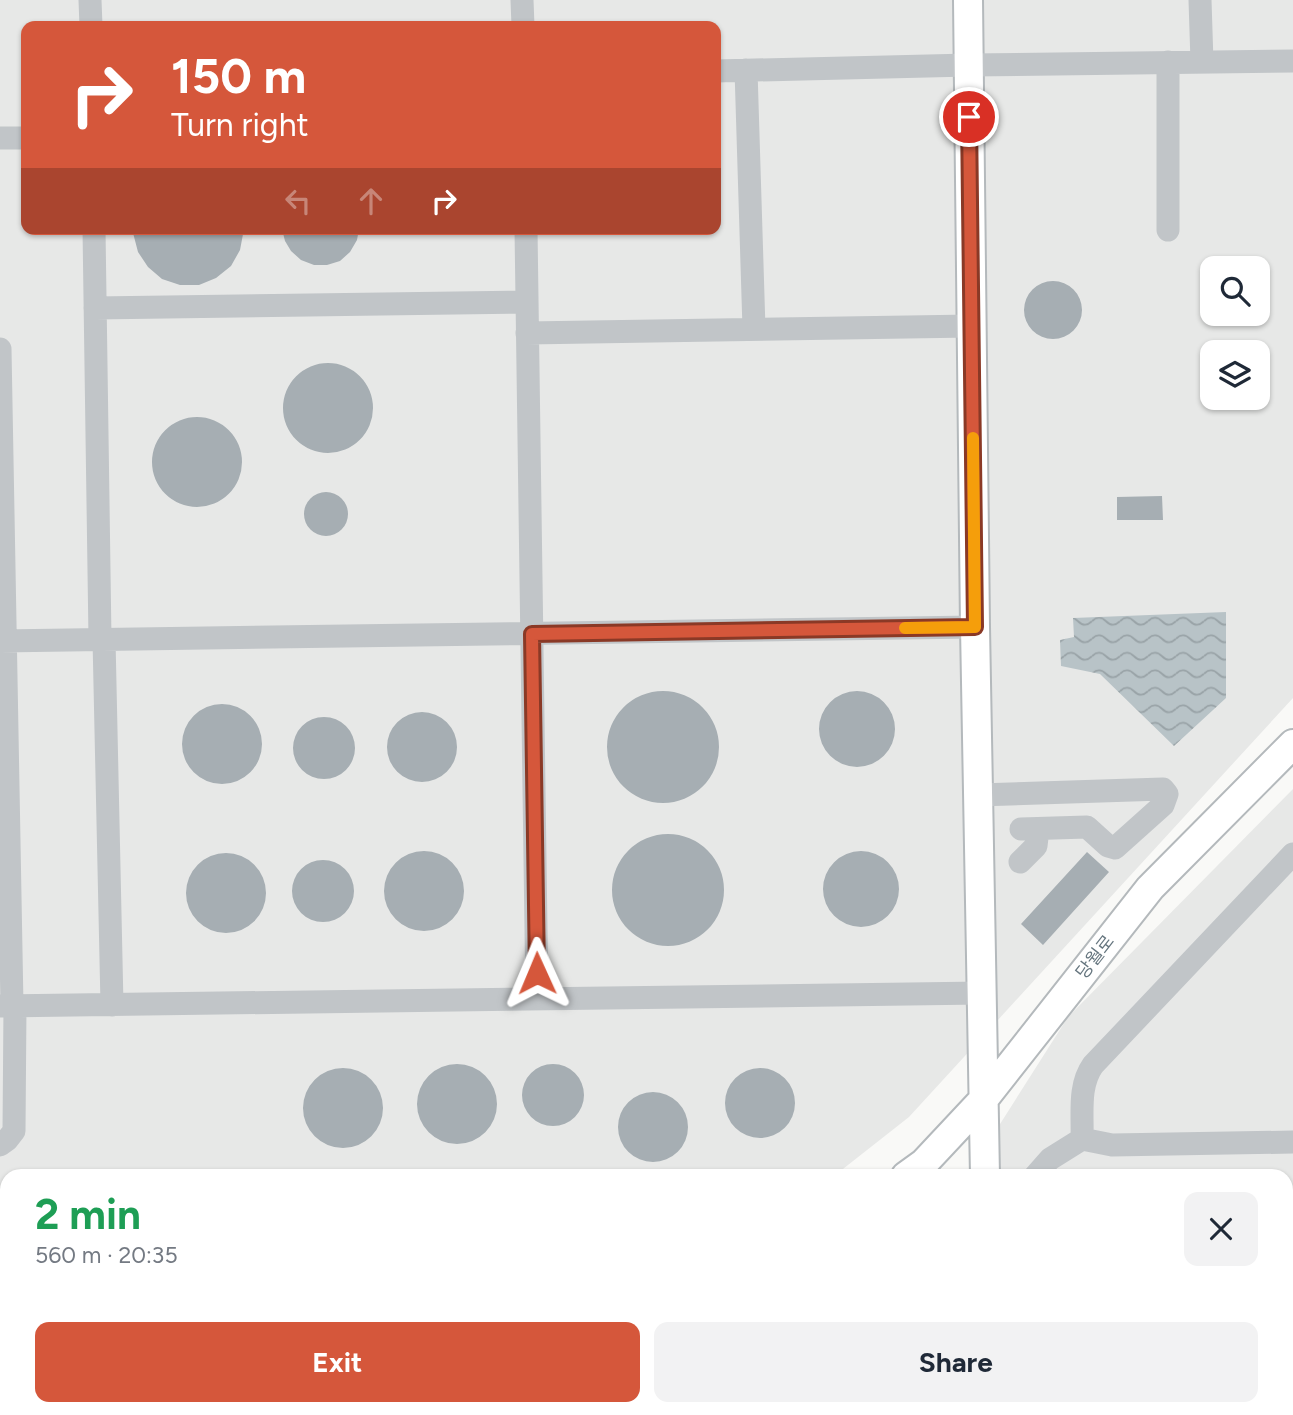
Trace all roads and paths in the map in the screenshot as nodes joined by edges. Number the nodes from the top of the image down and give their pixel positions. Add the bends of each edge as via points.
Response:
1 (90, 0) edge
2 (522, 0) edge
3 (968, 0) edge
4 (1200, 0) edge
5 (91, 21) edge
6 (523, 21) edge
7 (1293, 61) edge
8 (1168, 62) junction
9 (1202, 62) junction
10 (969, 65) junction
11 (746, 70) junction
12 (721, 71) edge
13 (0, 138) edge
14 (21, 138) edge
15 (1168, 230) dead end
16 (94, 235) edge
17 (526, 235) edge
18 (527, 302) junction
19 (95, 308) junction
20 (972, 326) junction
21 (754, 329) junction
22 (527, 332) junction
23 (0, 349) edge
24 (1, 446) edge
25 (975, 627) junction
26 (532, 634) junction
27 (102, 639) junction
28 (3, 641) edge
29 (1293, 744) edge
30 (978, 795) junction
31 (1293, 854) edge
32 (1020, 862) dead end
33 (982, 993) junction
34 (537, 999) junction
35 (112, 1005) junction
36 (9, 1006) edge
37 (983, 1100) junction
38 (1082, 1139) junction
39 (1293, 1142) edge
40 (0, 1145) edge
41 (915, 1169) edge
42 (985, 1169) edge
43 (1041, 1169) edge

1 - 5 street
2 - 6 street
3 - 10 main road
4 - 9 street
7 - 9 street
8 - 9 street
8 - 10 street
8 - 15 street
10 - 11 street
10 - 20 main road
11 - 12 street
11 - 21 street
13 - 14 street
16 - 19 street
17 - 18 street
18 - 19 street
18 - 22 street
19 - 27 street
20 - 21 street
20 - 25 main road
21 - 22 street
22 - 26 street
23 - 24 street
24 - 28 street
25 - 26 street
25 - 30 main road
26 - 27 street
26 - 34 street
27 - 28 street
27 - 35 street
28 - 36 street
29 - 37 main road, 당월로 via 1150,888
30 - 32 street via 1163,789 1167,794 1163,804 1115,848 1087,827 1029,829 1036,846
30 - 33 main road
31 - 38 street via 1093,1065 1083,1088
33 - 34 street
33 - 37 main road
34 - 35 street
35 - 36 street
36 - 40 street via 15,1124 8,1140
37 - 41 main road, 당월로
37 - 42 main road
38 - 39 street via 1112,1145
38 - 43 street

